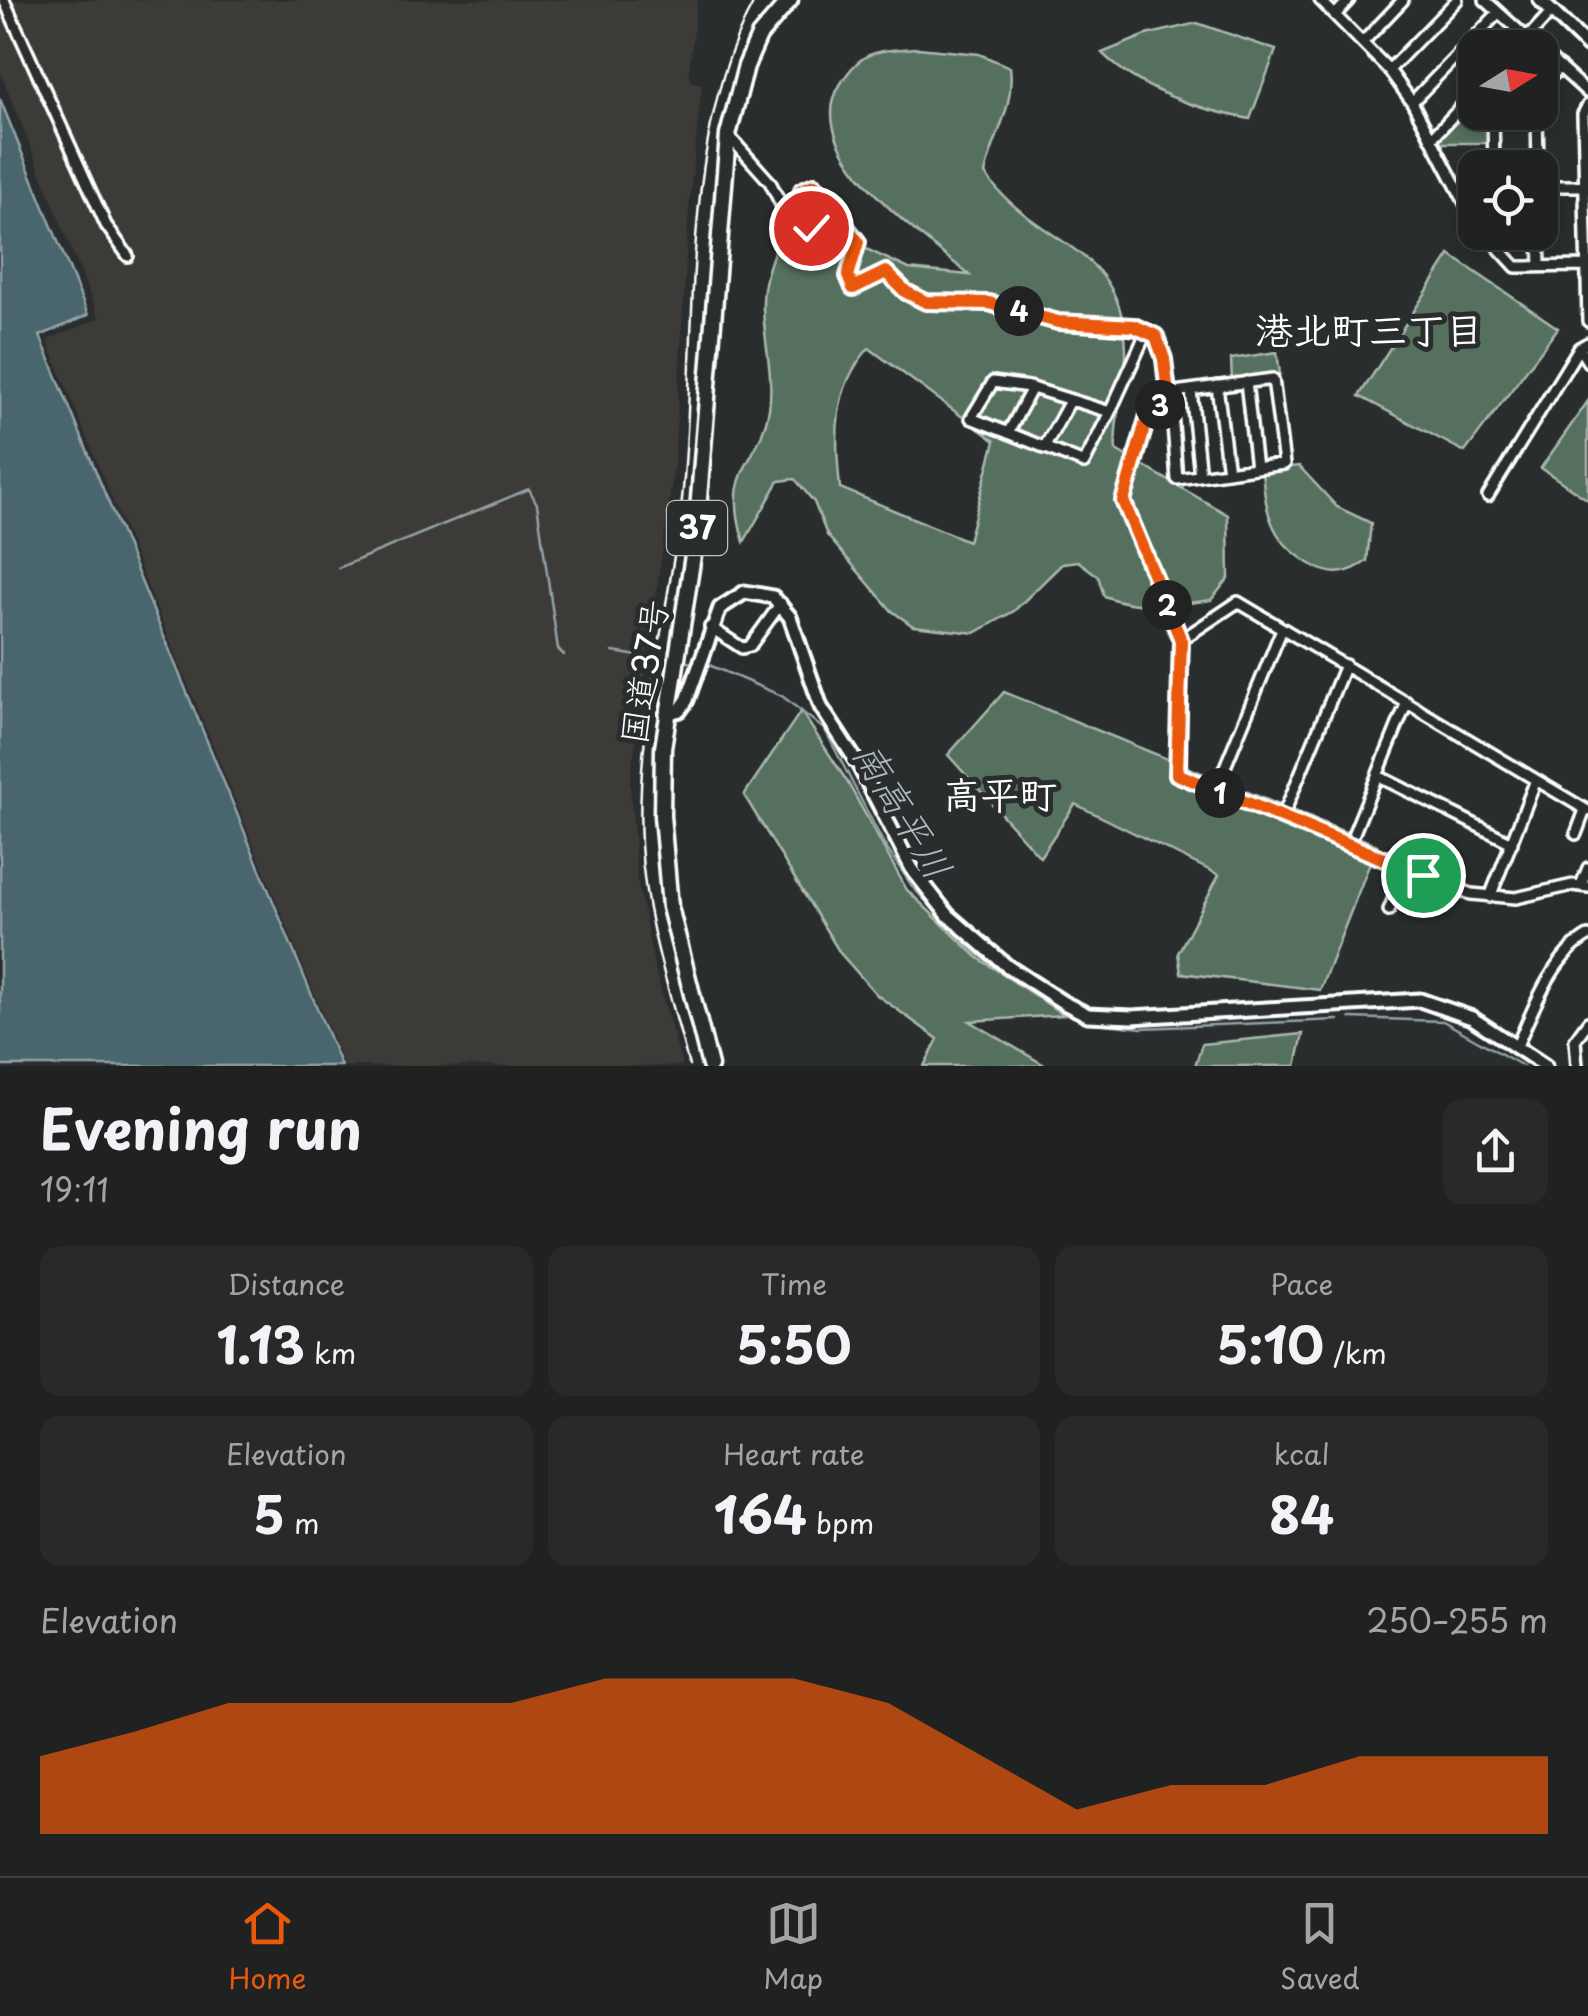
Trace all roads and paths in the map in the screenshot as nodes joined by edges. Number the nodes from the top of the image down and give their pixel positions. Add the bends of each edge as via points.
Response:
1 (4, 0) edge
2 (790, 0) edge
3 (1320, 0) edge
4 (1348, 0) edge
5 (1402, 0) edge
6 (1457, 0) edge
7 (1485, 0) edge
8 (1540, 0) edge
9 (1552, 11) junction
10 (1498, 13) junction
11 (1334, 15) junction
12 (1520, 30) edge
13 (1534, 30) edge
14 (1362, 42) junction
15 (1588, 46) edge
16 (1560, 67) edge
17 (1389, 70) junction
18 (1588, 93) edge
19 (1412, 102) junction
20 (1588, 105) edge
21 (1458, 110) edge
22 (728, 135) junction
23 (1432, 137) junction
24 (1558, 186) edge
25 (1584, 186) junction
26 (1458, 188) edge
27 (1501, 250) edge
28 (1540, 250) edge
29 (128, 256) dead end
30 (1540, 266) junction
31 (1587, 266) edge
32 (1588, 315) edge
33 (1147, 331) junction
34 (1584, 346) edge
35 (1588, 362) edge
36 (1246, 382) junction
37 (1217, 386) junction
38 (1032, 388) junction
39 (1191, 390) junction
40 (1168, 398) junction
41 (1070, 401) junction
42 (1110, 412) junction
43 (1008, 433) junction
44 (1044, 448) junction
45 (1256, 468) junction
46 (1228, 472) junction
47 (1200, 476) junction
48 (1488, 496) dead end
49 (781, 603) junction
50 (710, 628) junction
51 (1282, 629) junction
52 (1181, 640) junction
53 (1345, 665) junction
54 (1408, 702) junction
55 (666, 714) junction
56 (1378, 776) junction
57 (1536, 780) junction
58 (1215, 791) junction
59 (1587, 810) edge
60 (1282, 818) junction
61 (1576, 834) dead end
62 (1512, 843) junction
63 (1349, 845) junction
64 (1406, 868) junction
65 (1588, 868) edge
66 (1585, 886) edge
67 (1490, 897) junction
68 (1389, 910) dead end
69 (1588, 936) edge
70 (1588, 1022) edge
71 (1516, 1048) junction
72 (710, 1066) edge
73 (1545, 1066) edge
74 (1577, 1066) edge

1 - 29 street via 106,225
2 - 22 highway, 国道37号 / 37 via 759,36
3 - 11 street
4 - 11 street
5 - 14 street
6 - 17 street
7 - 10 street
8 - 9 street
9 - 13 street
9 - 15 street
10 - 12 street
10 - 19 street
11 - 14 street
14 - 17 street
16 - 18 street
17 - 19 street
19 - 23 street
20 - 25 street
21 - 23 street
22 - 33 street via 770,182 801,245 812,236 802,190 822,190 858,242 848,276 853,288 886,272 926,302 989,303 1058,322
22 - 55 highway, 国道37号 / 37 via 696,536
23 - 26 street
24 - 25 street
25 - 31 street
27 - 30 street via 1516,267
28 - 30 street
30 - 31 street
31 - 32 street
33 - 40 street via 1160,345
33 - 42 street
34 - 35 street
34 - 48 street
36 - 37 street
36 - 45 street
36 - 45 street via 1273,379 1284,464
37 - 39 street
37 - 46 street
38 - 41 street
38 - 43 street
38 - 43 street via 993,382 971,418
39 - 40 street
39 - 47 street
40 - 47 street via 1177,479
40 - 52 street via 1149,412 1123,501
41 - 42 street
41 - 44 street
42 - 44 street via 1084,463
43 - 44 street
45 - 46 street
46 - 47 street
49 - 50 street via 758,592 736,595
49 - 50 street via 750,646 742,648
49 - 71 street via 821,708 912,869 967,934 1064,1003 1088,1014 1132,1017 1420,1000 1459,1011
50 - 55 street via 687,700
51 - 52 street via 1238,602
51 - 53 street
51 - 58 street
52 - 58 street via 1177,774
53 - 54 street
53 - 60 street
54 - 56 street
54 - 57 street
55 - 72 highway, 国道37号 / 37 via 660,780 666,880
56 - 62 street
56 - 63 street
57 - 59 street
57 - 62 street
58 - 60 street
59 - 61 street
60 - 63 street
62 - 67 street
63 - 64 street
64 - 67 street
64 - 68 street
65 - 66 street
66 - 67 street
69 - 71 street via 1540,994
70 - 74 street via 1575,1040
71 - 73 street

